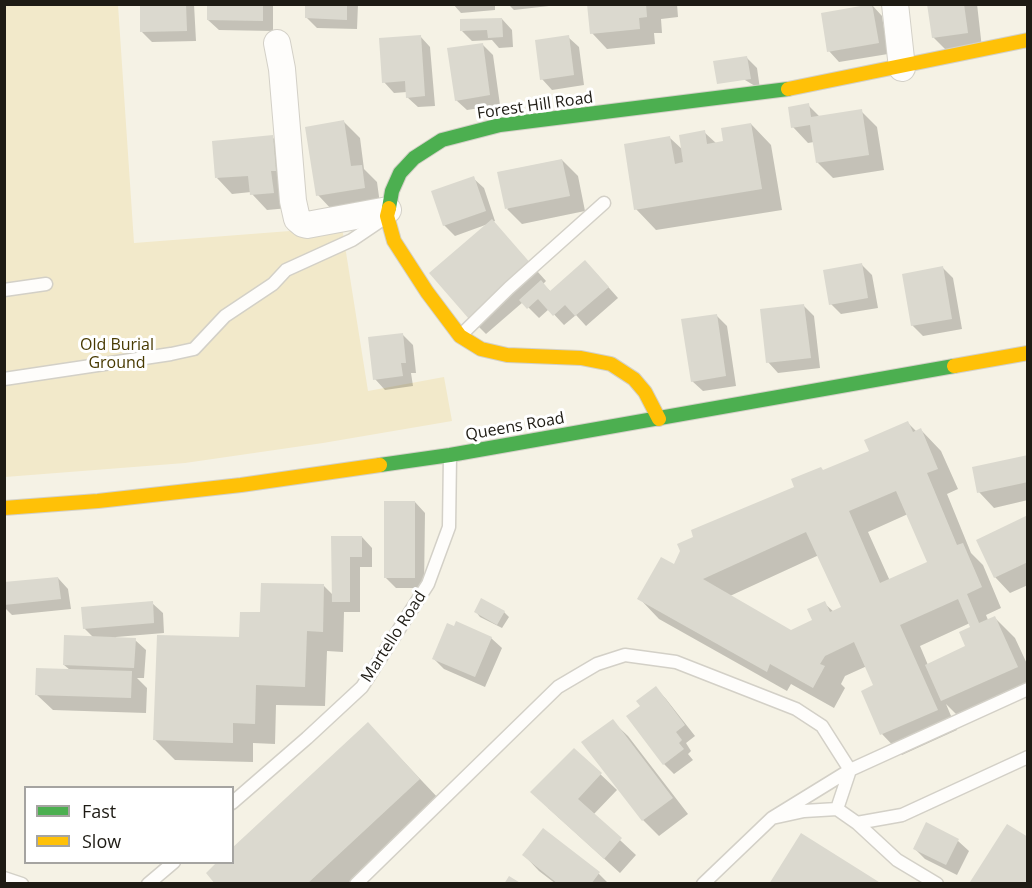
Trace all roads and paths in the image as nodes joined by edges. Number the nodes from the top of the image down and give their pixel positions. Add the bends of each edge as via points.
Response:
1 (895, 4) edge
2 (1028, 40) edge
3 (277, 43) dead end
4 (902, 68) junction
5 (604, 203) dead end
6 (388, 213) junction
7 (46, 284) dead end
8 (4, 290) edge
9 (460, 336) junction
10 (1028, 353) edge
11 (4, 379) edge
12 (659, 419) junction
13 (450, 455) junction
14 (4, 508) edge
15 (1028, 689) edge
16 (1028, 757) edge
17 (850, 770) junction
18 (234, 801) edge
19 (837, 809) junction
20 (772, 818) junction
21 (857, 823) junction
22 (172, 864) edge
23 (4, 878) edge
24 (22, 884) edge
25 (148, 884) edge
26 (167, 884) edge
27 (356, 884) edge
28 (703, 884) edge
29 (937, 884) edge

1 - 4 street
2 - 4 street, Forest Hill Road
3 - 6 street via 297,219 307,225
4 - 6 street, Forest Hill Road via 806,87 470,132 442,140 414,158 400,173
5 - 9 lane
6 - 9 street via 394,241
6 - 11 lane via 352,240 286,270 273,284 225,316 194,349
7 - 8 lane
9 - 12 street via 481,349 507,355 581,358 611,364 634,379
10 - 12 street, Queens Road
12 - 13 street, Queens Road
13 - 14 street, Queens Road via 240,485
13 - 18 lane, Martello Road via 449,527 423,593 362,687
15 - 17 lane
16 - 21 lane via 902,814
17 - 19 lane
17 - 20 lane
17 - 27 lane via 822,726 796,709 676,662 625,655 597,664 558,687
19 - 20 lane
19 - 21 lane
20 - 28 lane
21 - 29 lane via 897,860
22 - 25 lane
22 - 26 lane
23 - 24 lane

